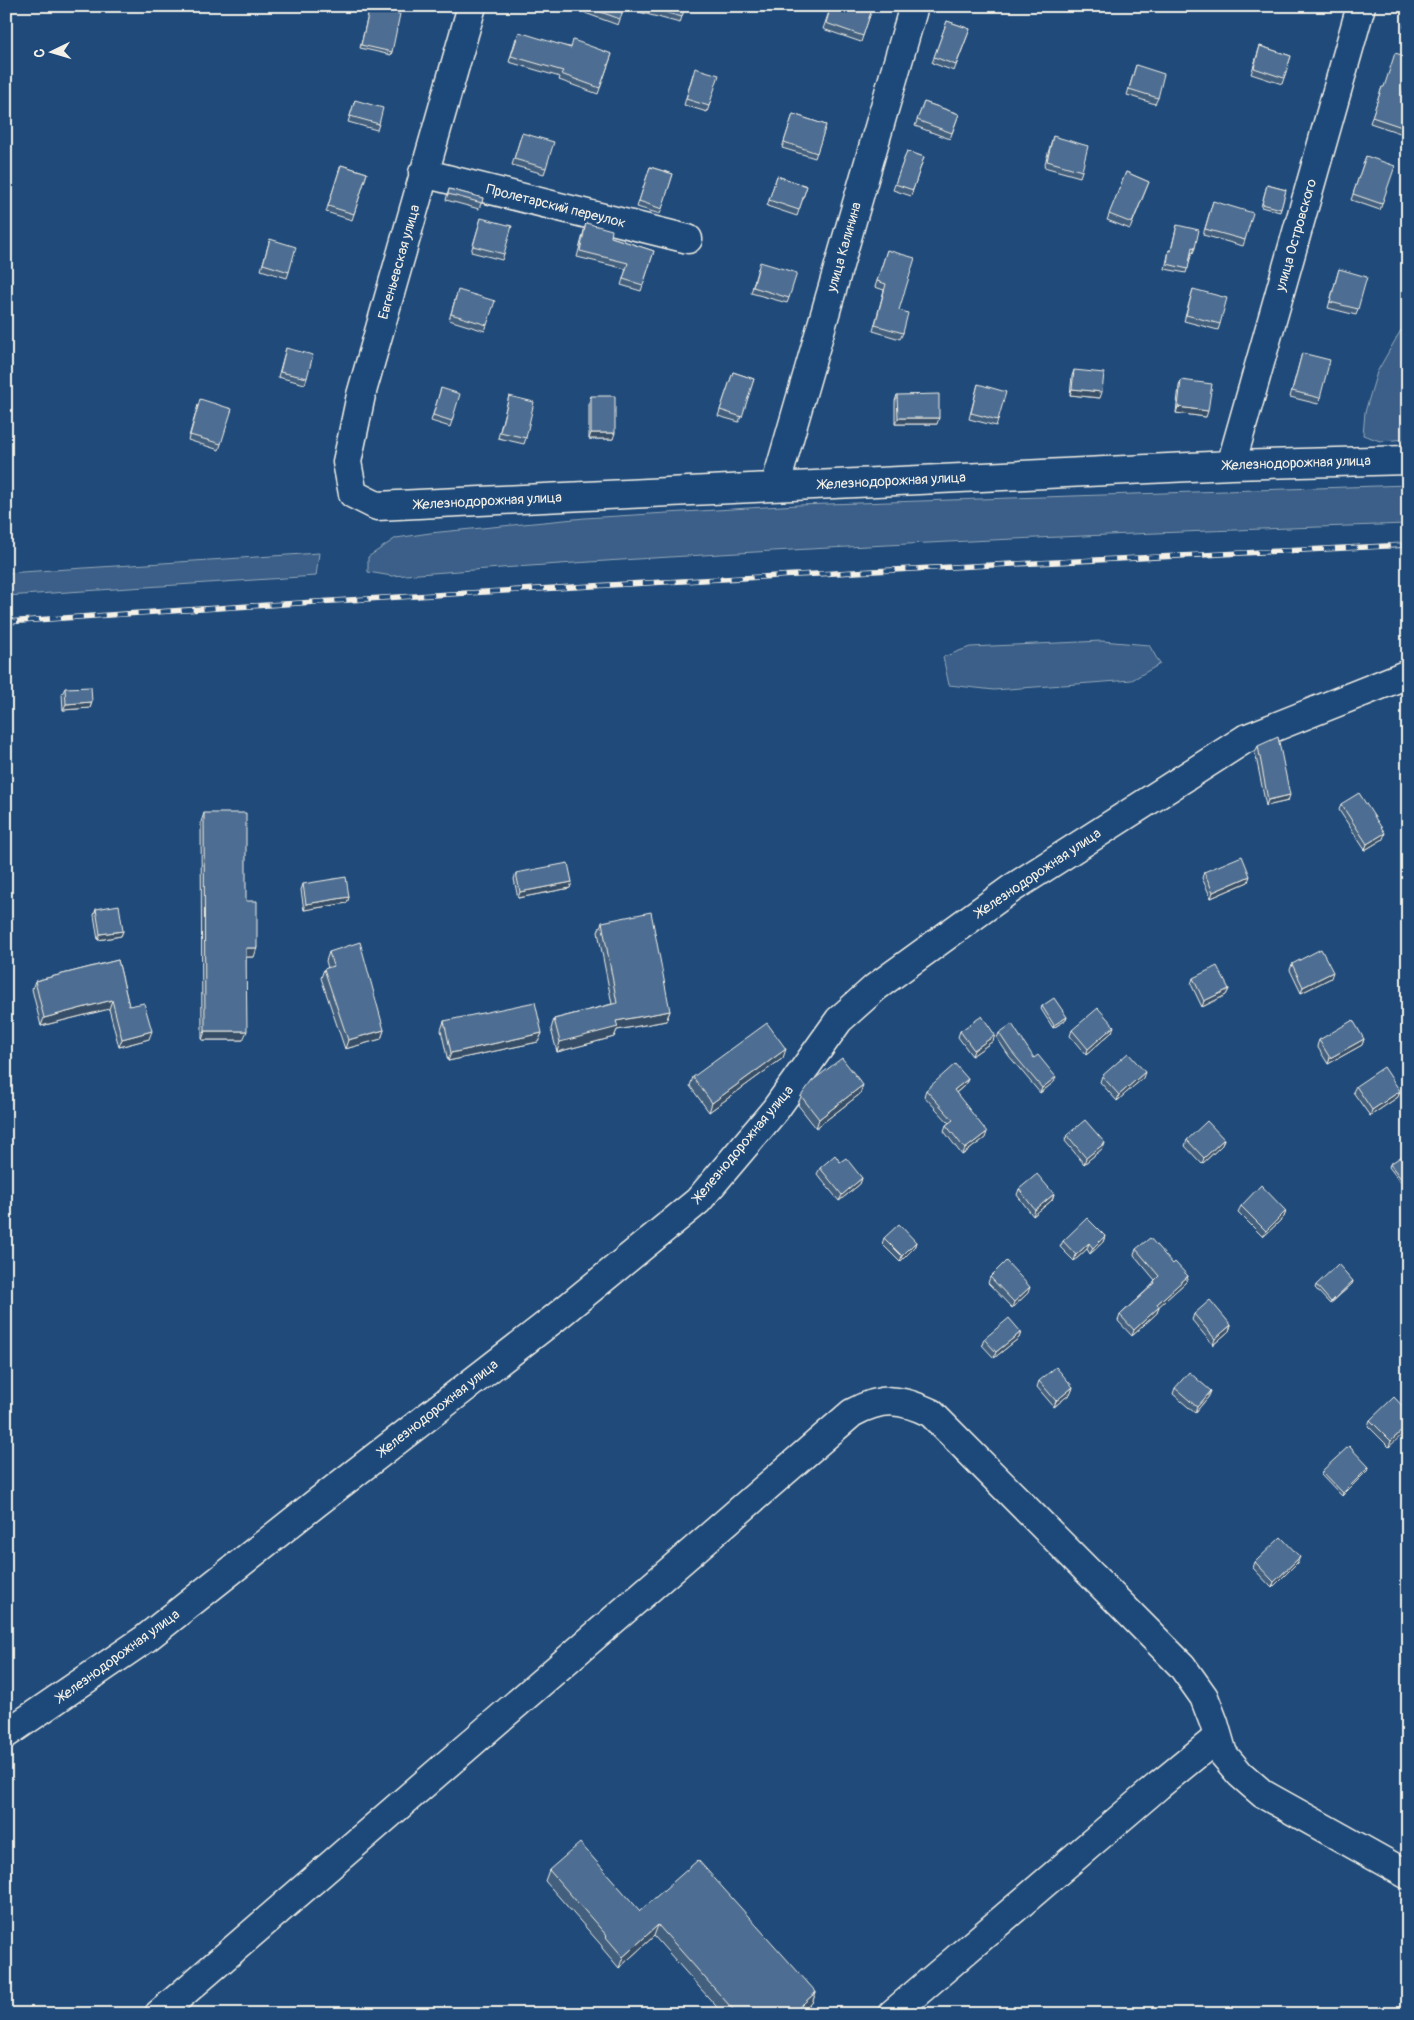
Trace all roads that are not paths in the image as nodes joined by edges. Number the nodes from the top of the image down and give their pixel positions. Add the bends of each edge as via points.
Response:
1 (472, 6) edge
2 (914, 6) edge
3 (1361, 6) edge
4 (423, 173) junction
5 (688, 239) dead end
6 (1408, 460) edge
7 (1231, 465) junction
8 (775, 487) junction
9 (377, 506) joint
10 (1408, 674) edge
11 (6, 1734) edge
12 (1218, 1736) junction
13 (1408, 1875) edge
14 (160, 2014) edge
15 (892, 2014) edge

1 - 4 street, Евгеньевская улица
2 - 8 street, улица Калинина
3 - 7 street, улица Островского
4 - 5 street, Пролетарский переулок
4 - 9 street, Евгеньевская улица via 361,395 347,462 353,494
6 - 7 street, Железнодорожная улица
7 - 8 street, Железнодорожная улица
8 - 9 street, Железнодорожная улица
10 - 11 street, Железнодорожная улица via 1245,740 1011,889 876,987 839,1020 775,1110 698,1201 555,1318 145,1639
12 - 13 street via 1223,1754 1263,1794
12 - 14 street via 1204,1697 1182,1666 931,1414 917,1406 887,1401 869,1404 845,1420
12 - 15 street

